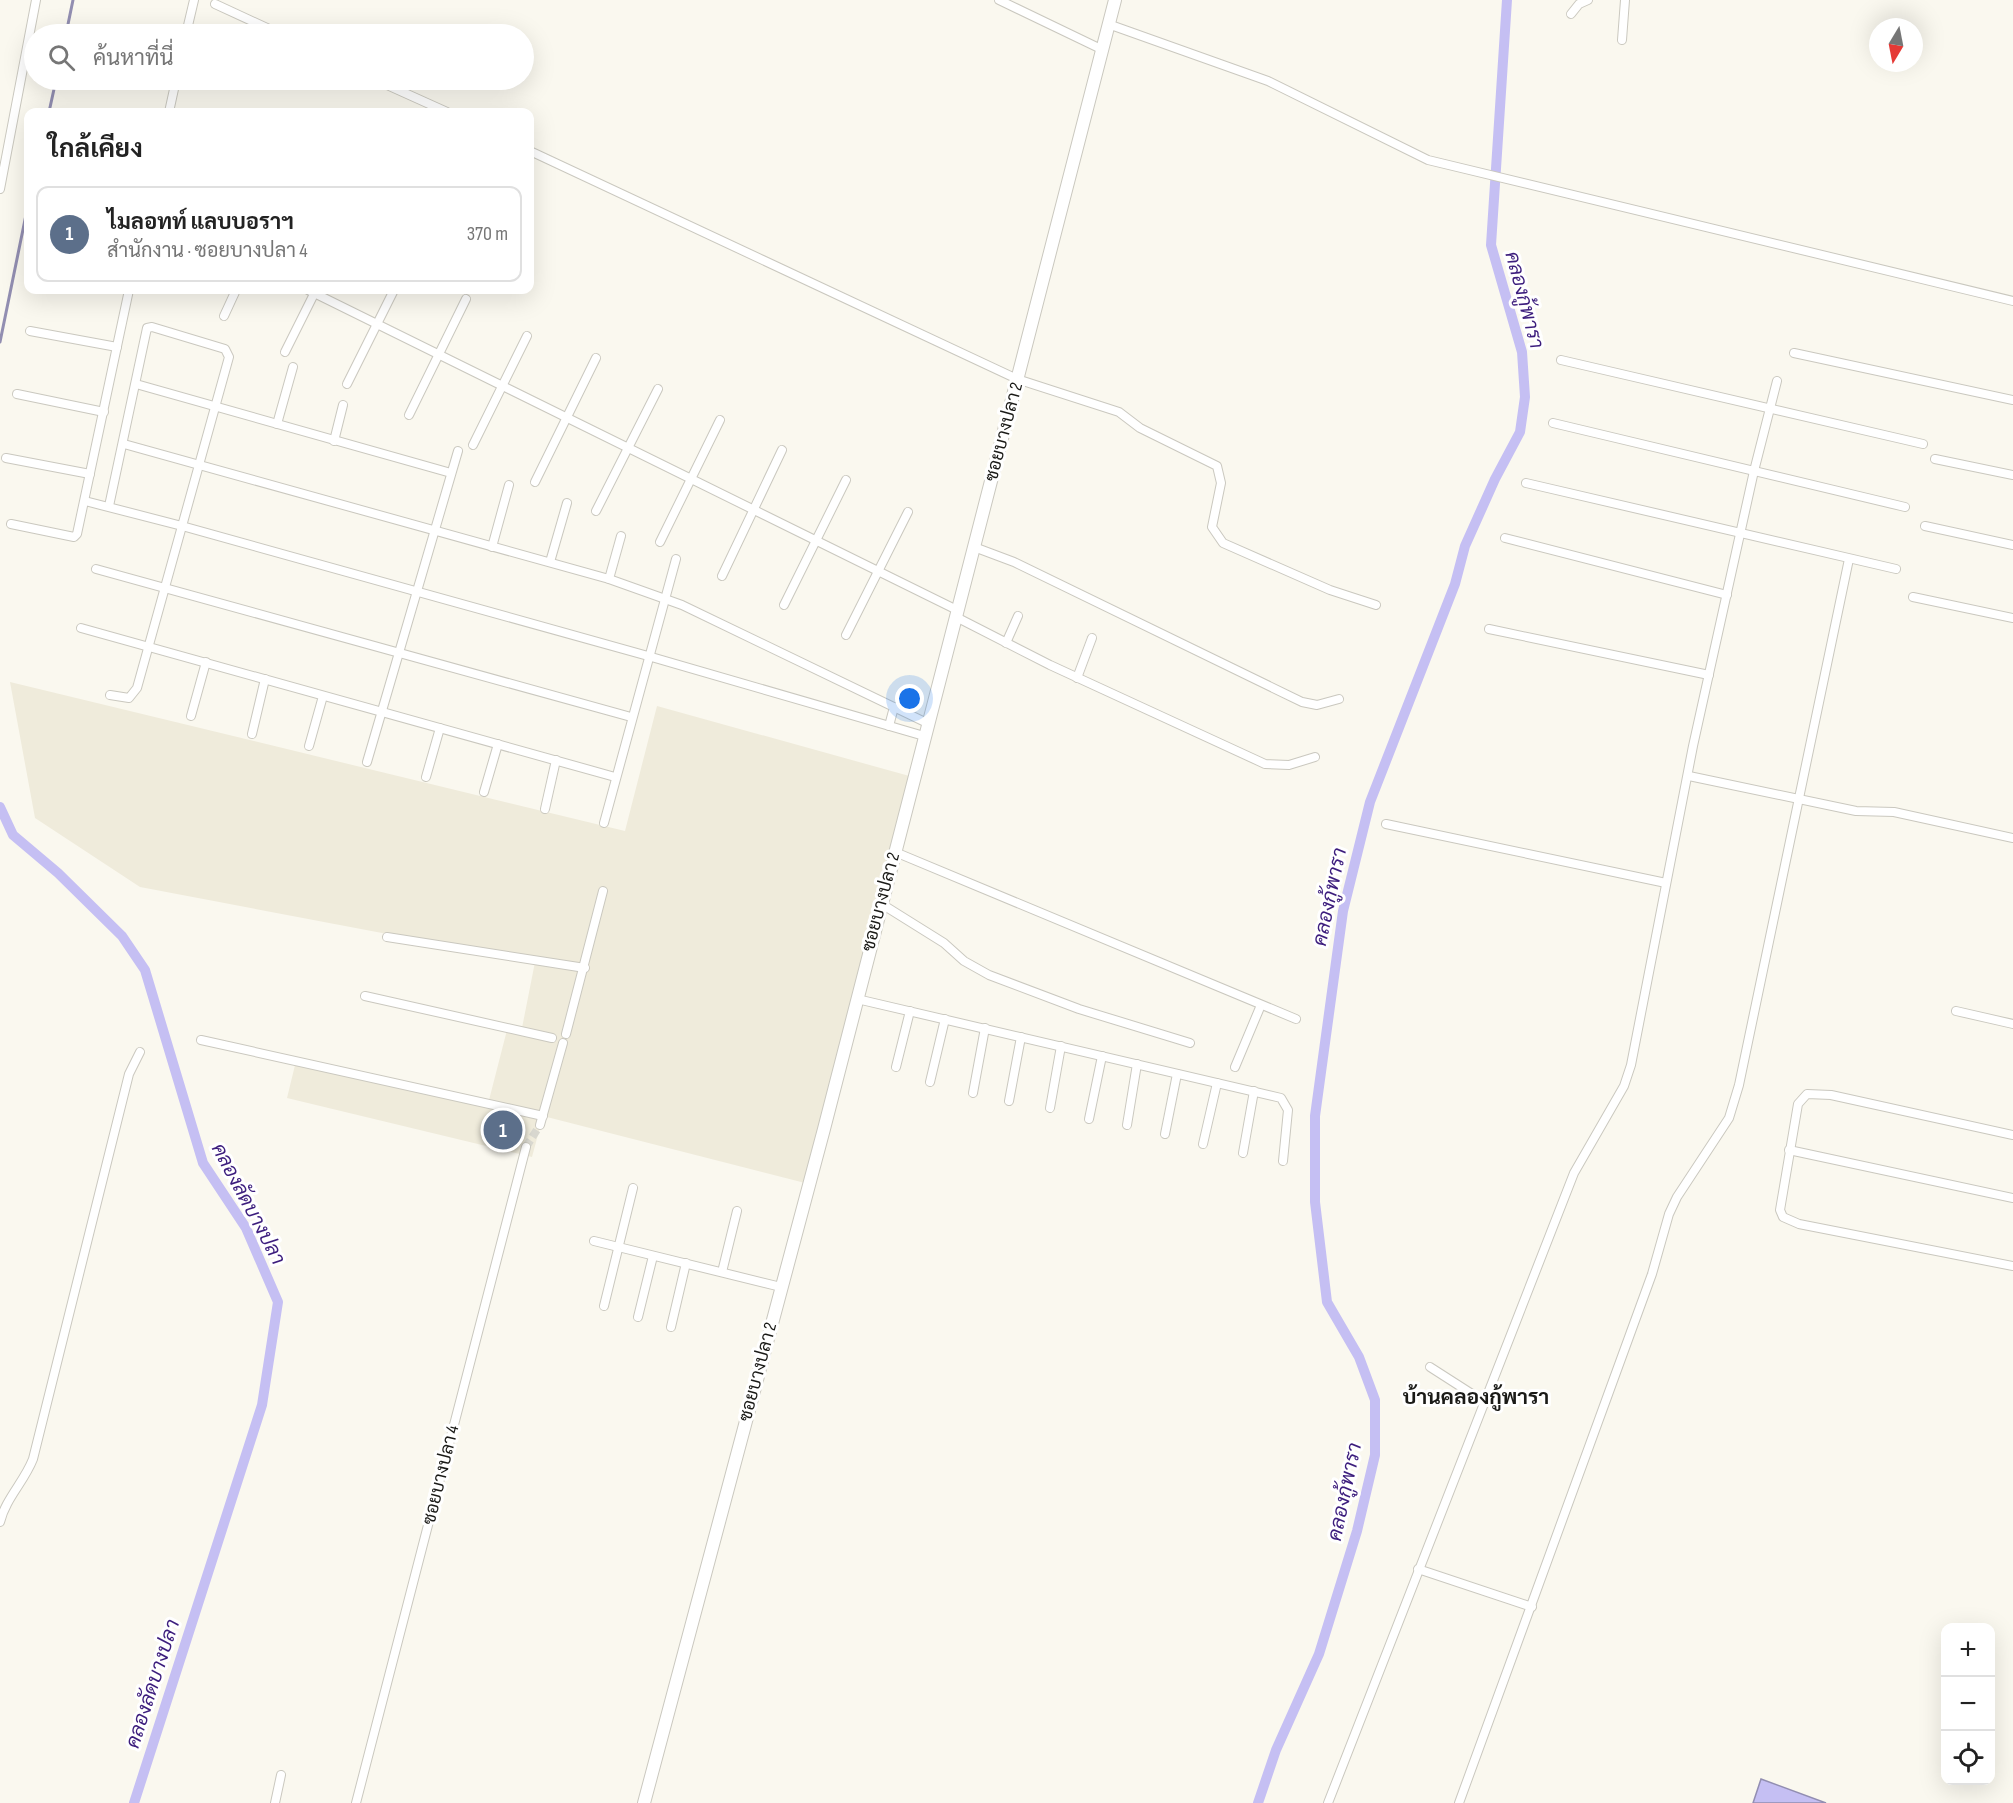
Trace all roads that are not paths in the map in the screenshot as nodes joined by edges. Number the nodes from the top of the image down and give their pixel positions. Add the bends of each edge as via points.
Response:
1 (36, 0) edge
2 (194, 0) edge
3 (999, 0) edge
4 (1114, 0) edge
5 (1588, 0) edge
6 (1625, 0) edge
7 (215, 4) dead end
8 (1571, 14) dead end
9 (31, 24) edge
10 (188, 24) edge
11 (258, 24) edge
12 (1108, 24) junction
13 (1622, 40) dead end
14 (1101, 49) junction
15 (24, 63) edge
16 (174, 90) edge
17 (398, 90) edge
18 (170, 108) edge
19 (438, 108) edge
20 (534, 153) edge
21 (0, 189) edge
22 (128, 294) edge
23 (234, 294) edge
24 (312, 294) edge
25 (319, 294) edge
26 (392, 294) edge
27 (466, 299) dead end
28 (2013, 301) edge
29 (224, 316) dead end
30 (377, 323) junction
31 (30, 331) dead end
32 (527, 336) dead end
33 (117, 347) junction
34 (285, 352) dead end
35 (440, 353) junction
36 (1794, 353) dead end
37 (596, 358) dead end
38 (1561, 360) dead end
39 (293, 367) dead end
40 (1017, 379) junction
41 (1777, 381) dead end
42 (136, 384) junction
43 (347, 384) dead end
44 (503, 386) junction
45 (658, 389) dead end
46 (17, 394) dead end
47 (2013, 400) edge
48 (343, 405) dead end
49 (217, 406) junction
50 (1770, 408) junction
51 (104, 412) junction
52 (409, 415) dead end
53 (566, 416) junction
54 (720, 420) dead end
55 (1553, 423) dead end
56 (277, 424) junction
57 (334, 441) junction
58 (123, 444) junction
59 (1923, 444) dead end
60 (473, 445) dead end
61 (627, 447) junction
62 (782, 450) dead end
63 (458, 452) dead end
64 (6, 458) dead end
65 (1935, 459) dead end
66 (201, 464) junction
67 (1754, 471) junction
68 (451, 473) junction
69 (90, 474) junction
70 (2013, 475) edge
71 (691, 478) junction
72 (846, 480) dead end
73 (534, 482) dead end
74 (1526, 483) dead end
75 (510, 485) dead end
76 (85, 501) junction
77 (567, 503) dead end
78 (109, 506) junction
79 (1905, 507) dead end
80 (753, 509) junction
81 (596, 510) dead end
82 (908, 512) dead end
83 (11, 524) dead end
84 (182, 526) junction
85 (1925, 526) dead end
86 (434, 531) junction
87 (1742, 533) junction
88 (621, 536) dead end
89 (1505, 538) dead end
90 (816, 540) junction
91 (660, 542) dead end
92 (2013, 545) edge
93 (492, 547) junction
94 (974, 547) junction
95 (676, 559) dead end
96 (1849, 559) junction
97 (550, 562) junction
98 (96, 569) dead end
99 (1896, 569) dead end
100 (878, 570) junction
101 (722, 576) dead end
102 (609, 579) junction
103 (164, 587) junction
104 (415, 593) junction
105 (1726, 595) junction
106 (1913, 597) dead end
107 (666, 599) junction
108 (784, 605) dead end
109 (1376, 605) dead end
110 (956, 613) junction
111 (1018, 616) dead end
112 (2013, 618) edge
113 (81, 628) dead end
114 (1489, 629) dead end
115 (846, 635) dead end
116 (1092, 638) dead end
117 (1006, 643) junction
118 (148, 646) junction
119 (398, 654) junction
120 (648, 656) junction
121 (206, 663) junction
122 (1709, 675) junction
123 (1077, 678) junction
124 (265, 679) junction
125 (110, 695) dead end
126 (323, 696) junction
127 (1339, 699) dead end
128 (894, 707) junction
129 (381, 712) junction
130 (191, 716) dead end
131 (631, 717) junction
132 (927, 723) junction
133 (889, 726) junction
134 (440, 728) junction
135 (252, 734) dead end
136 (924, 736) junction
137 (498, 744) junction
138 (309, 746) dead end
139 (1315, 757) dead end
140 (556, 760) junction
141 (367, 762) dead end
142 (1689, 776) junction
143 (426, 777) dead end
144 (615, 777) junction
145 (484, 792) dead end
146 (1797, 800) junction
147 (545, 808) dead end
148 (604, 824) dead end
149 (1386, 824) dead end
150 (2013, 838) edge
151 (895, 852) junction
152 (1666, 883) junction
153 (603, 891) dead end
154 (880, 903) junction
155 (387, 937) dead end
156 (585, 968) junction
157 (365, 996) dead end
158 (857, 999) junction
159 (1261, 1005) junction
160 (910, 1011) junction
161 (1956, 1011) dead end
162 (945, 1019) junction
163 (1296, 1019) dead end
164 (2013, 1024) edge
165 (985, 1028) junction
166 (1021, 1037) junction
167 (552, 1038) dead end
168 (201, 1040) dead end
169 (1190, 1043) dead end
170 (1061, 1046) junction
171 (140, 1052) dead end
172 (1102, 1056) junction
173 (1137, 1064) junction
174 (896, 1067) dead end
175 (1235, 1067) dead end
176 (1178, 1074) junction
177 (930, 1082) dead end
178 (1217, 1083) junction
179 (1254, 1091) junction
180 (973, 1093) dead end
181 (1009, 1101) dead end
182 (1050, 1108) dead end
183 (1089, 1119) dead end
184 (1127, 1125) dead end
185 (1166, 1134) dead end
186 (2013, 1135) edge
187 (1203, 1144) dead end
188 (526, 1147) tunnel mouth
189 (1789, 1150) junction
190 (1243, 1153) dead end
191 (1283, 1161) dead end
192 (633, 1188) dead end
193 (2013, 1198) edge
194 (737, 1211) dead end
195 (594, 1241) dead end
196 (620, 1247) junction
197 (653, 1256) junction
198 (686, 1263) junction
199 (2013, 1266) edge
200 (722, 1272) junction
201 (781, 1287) junction
202 (604, 1306) dead end
203 (638, 1317) dead end
204 (671, 1327) dead end
205 (1430, 1367) dead end
206 (1483, 1401) junction
207 (0, 1522) edge
208 (1418, 1569) junction
209 (1532, 1607) junction
210 (281, 1775) dead end
211 (275, 1803) edge
212 (356, 1803) edge
213 (644, 1803) edge
214 (1328, 1803) edge
215 (1459, 1803) edge

1 - 9 street
2 - 10 street
3 - 14 street
4 - 12 street, ซอยบางปลา 2
5 - 8 street
6 - 13 street
7 - 11 street
12 - 14 street, ซอยบางปลา 2
12 - 28 street via 1268,81 1428,160
14 - 40 street, ซอยบางปลา 2
15 - 21 street
16 - 18 street
17 - 19 street
20 - 40 street
22 - 33 street
23 - 29 street
24 - 34 street
25 - 30 street
26 - 30 street
27 - 35 street
30 - 35 street
30 - 43 street
31 - 33 street
32 - 44 street
33 - 51 street
35 - 44 street
35 - 52 street
36 - 47 street
37 - 53 street
38 - 50 street
39 - 56 street
40 - 94 street, ซอยบางปลา 2
40 - 109 street via 1119,412 1140,428 1212,462 1222,476 1212,520 1219,540 1330,590
41 - 50 street
42 - 49 street
42 - 49 street via 146,332 152,327 225,349 229,357
42 - 58 street
44 - 53 street
44 - 60 street
45 - 61 street
46 - 51 street
48 - 57 street
49 - 56 street
49 - 66 street
50 - 59 street
50 - 67 street
51 - 69 street
53 - 61 street
53 - 73 street
54 - 71 street
55 - 67 street
56 - 57 street
57 - 68 street
58 - 66 street
58 - 78 street
61 - 71 street
61 - 81 street
62 - 80 street
63 - 68 street
64 - 69 street
65 - 70 street
66 - 84 street
66 - 86 street
67 - 79 street
67 - 87 street
68 - 86 street
69 - 76 street
71 - 80 street
71 - 91 street
72 - 90 street
74 - 87 street
75 - 93 street
76 - 78 street
76 - 83 street via 74,537
77 - 97 street
78 - 84 street
80 - 90 street
80 - 101 street
82 - 100 street
84 - 103 street
84 - 104 street
85 - 92 street
86 - 93 street
86 - 104 street
87 - 96 street
87 - 105 street
88 - 102 street
89 - 105 street
90 - 100 street
90 - 108 street
93 - 97 street
94 - 110 street, ซอยบางปลา 2
94 - 127 street via 1018,563 1302,702 1317,705
95 - 107 street
96 - 99 street
96 - 146 street
97 - 102 street
98 - 103 street
100 - 110 street
100 - 115 street
102 - 107 street
103 - 118 street
103 - 119 street
104 - 119 street
104 - 120 street
105 - 122 street
106 - 112 street
107 - 120 street
107 - 128 street
110 - 117 street
110 - 132 street, ซอยบางปลา 2
111 - 117 street
113 - 118 street
114 - 122 street
116 - 123 street
117 - 123 street
118 - 121 street
118 - 125 street via 134,695
119 - 129 street
119 - 131 street
120 - 131 street
120 - 133 street
121 - 124 street
121 - 130 street
122 - 142 street
123 - 139 street via 1265,764 1289,765
124 - 126 street
124 - 135 street
126 - 129 street
126 - 138 street
128 - 132 street
128 - 133 street
129 - 134 street
129 - 141 street
131 - 144 street
132 - 136 street, ซอยบางปลา 2
133 - 136 street
134 - 137 street
134 - 143 street
136 - 151 street, ซอยบางปลา 2
137 - 140 street
137 - 145 street
140 - 144 street
140 - 147 street
142 - 146 street
142 - 152 street
144 - 148 street
146 - 150 street via 1856,811 1894,812
146 - 209 street via 1729,1118 1669,1214 1652,1274
149 - 152 street
151 - 154 street, ซอยบางปลา 2
151 - 159 street
152 - 206 street via 1628,1075 1574,1173
153 - 156 street
154 - 158 street, ซอยบางปลา 2
154 - 169 street via 989,975 1078,1009
155 - 156 street
156 - 168 street via 542,1121
157 - 167 street
158 - 160 street
158 - 201 street, ซอยบางปลา 2
159 - 163 street
159 - 175 street
160 - 162 street
160 - 174 street
161 - 164 street
162 - 165 street
162 - 177 street
165 - 166 street
165 - 180 street
166 - 170 street
166 - 181 street
170 - 172 street
170 - 182 street
171 - 207 street via 129,1074 33,1459 4,1506
172 - 173 street
172 - 183 street
173 - 176 street
173 - 184 street
176 - 178 street
176 - 185 street
178 - 179 street
178 - 187 street
179 - 190 street
179 - 191 street via 1286,1103
186 - 189 street via 1814,1093 1798,1104
188 - 212 street, ซอยบางปลา 4
189 - 193 street
189 - 199 street via 1780,1210 1789,1221
192 - 196 street
194 - 200 street
195 - 196 street
196 - 197 street
196 - 202 street
197 - 198 street
197 - 203 street
198 - 200 street
198 - 204 street
200 - 201 street
201 - 213 street, ซอยบางปลา 2
205 - 206 street
206 - 208 street
208 - 209 street
208 - 214 street
209 - 215 street
210 - 211 street

